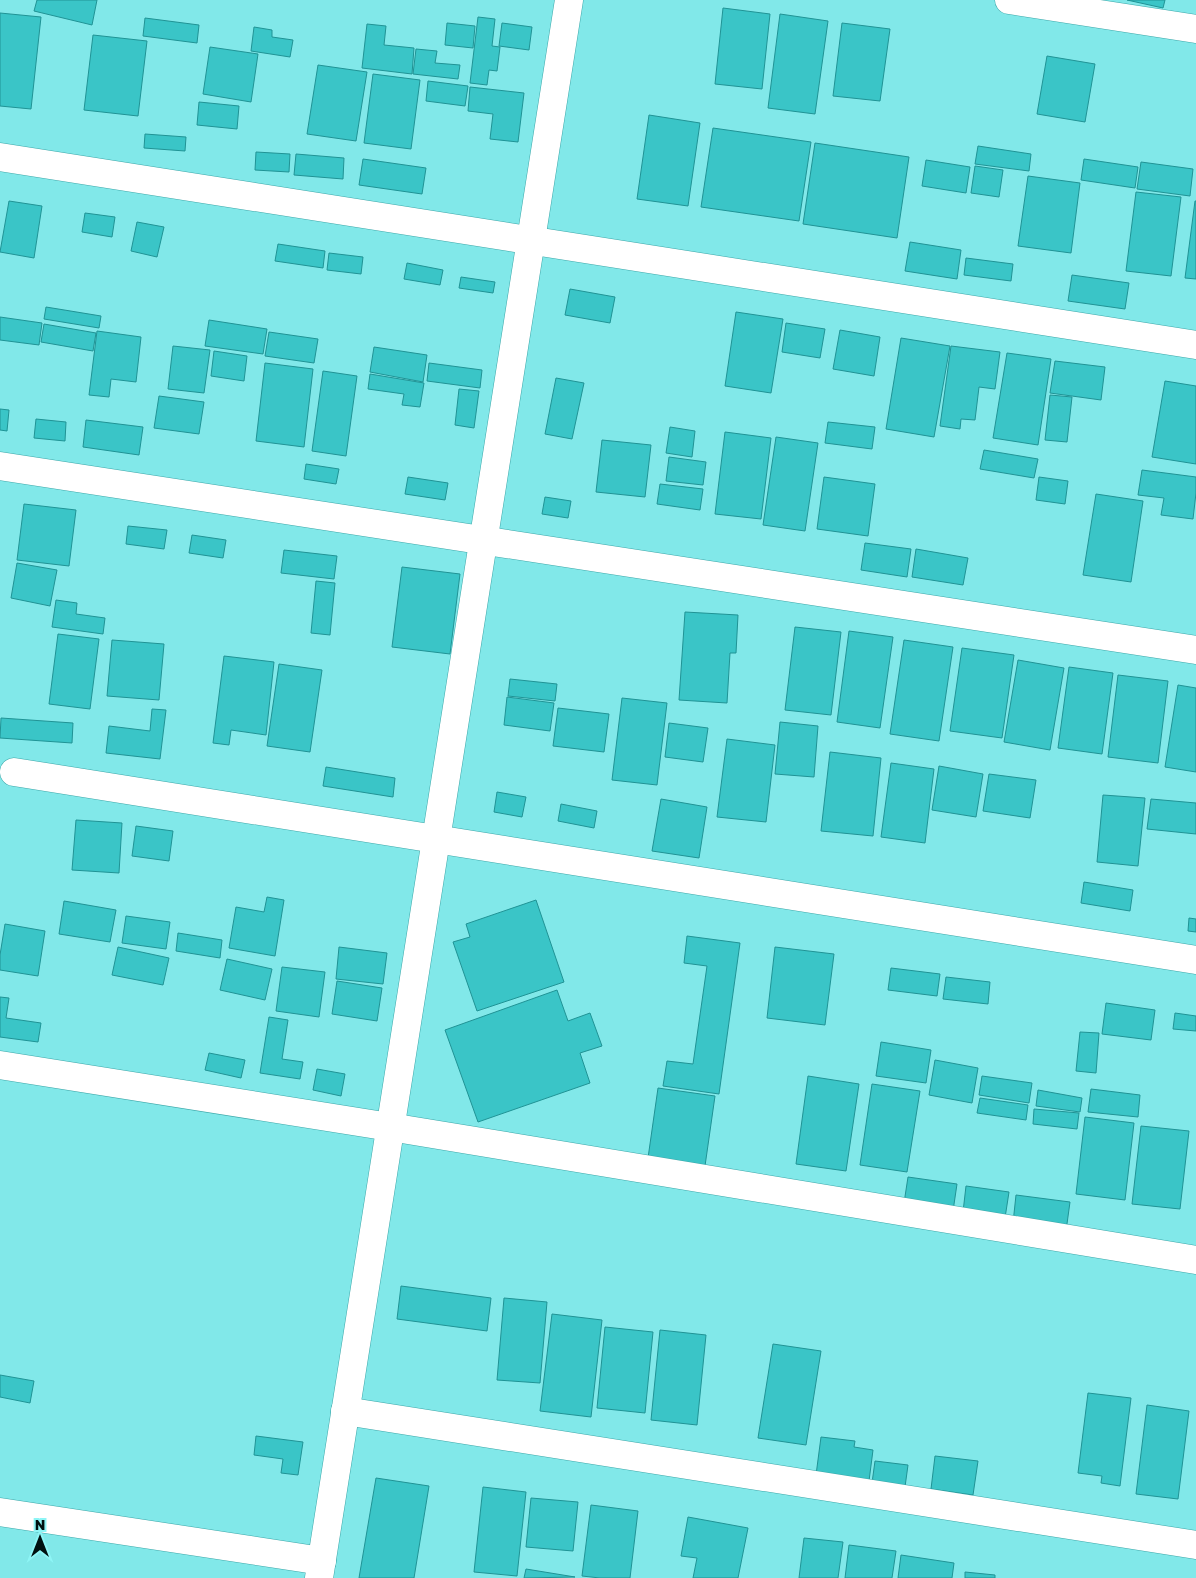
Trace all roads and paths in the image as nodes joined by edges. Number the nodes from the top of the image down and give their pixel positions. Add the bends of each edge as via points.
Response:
1 (569, 0) edge
2 (1009, 0) edge
3 (1196, 29) edge
4 (0, 157) edge
5 (531, 240) junction
6 (1196, 345) edge
7 (0, 466) edge
8 (484, 539) junction
9 (1196, 650) edge
10 (14, 772) dead end
11 (436, 839) junction
12 (1196, 960) edge
13 (0, 1065) edge
14 (390, 1127) junction
15 (1196, 1260) edge
16 (345, 1411) junction
17 (0, 1512) edge
18 (1196, 1545) edge
19 (320, 1569) edge

1 - 5 street
2 - 3 street
4 - 5 street
5 - 6 street
5 - 8 street
7 - 8 street
8 - 9 street
8 - 11 street
10 - 11 street
11 - 12 street
11 - 14 street
13 - 14 street
14 - 15 street
14 - 16 street
16 - 18 street
16 - 19 street
17 - 19 street

